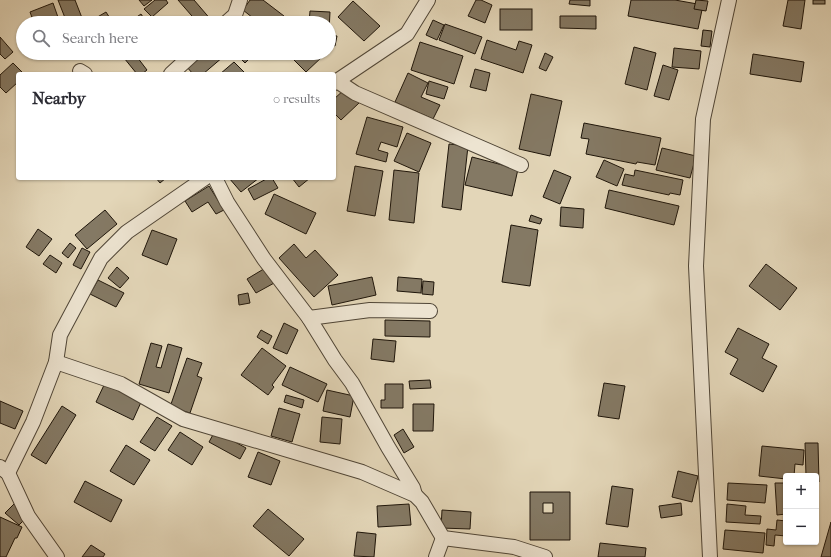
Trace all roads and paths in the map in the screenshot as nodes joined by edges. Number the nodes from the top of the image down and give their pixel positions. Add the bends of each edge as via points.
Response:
1 (240, 0) edge
2 (428, 0) edge
3 (729, 0) edge
4 (234, 16) edge
5 (186, 60) edge
6 (173, 72) edge
7 (336, 82) edge
8 (521, 165) dead end
9 (202, 180) edge
10 (216, 180) edge
11 (430, 311) dead end
12 (309, 318) junction
13 (56, 362) junction
14 (4, 470) edge
15 (415, 495) junction
16 (443, 538) junction
17 (57, 557) edge
18 (436, 557) edge
19 (545, 557) edge
20 (710, 557) edge

1 - 4 street
2 - 7 street via 407,34
3 - 20 street via 703,119 696,266
5 - 6 street
7 - 8 street
9 - 13 street via 127,232 101,258 60,335
10 - 12 street via 227,202 264,259
11 - 12 street via 370,310
12 - 15 street via 352,383
13 - 14 street via 33,422
13 - 15 street via 121,384 183,419 362,472
14 - 17 street via 28,516
15 - 16 street via 422,502
16 - 18 street
16 - 19 street via 514,547

